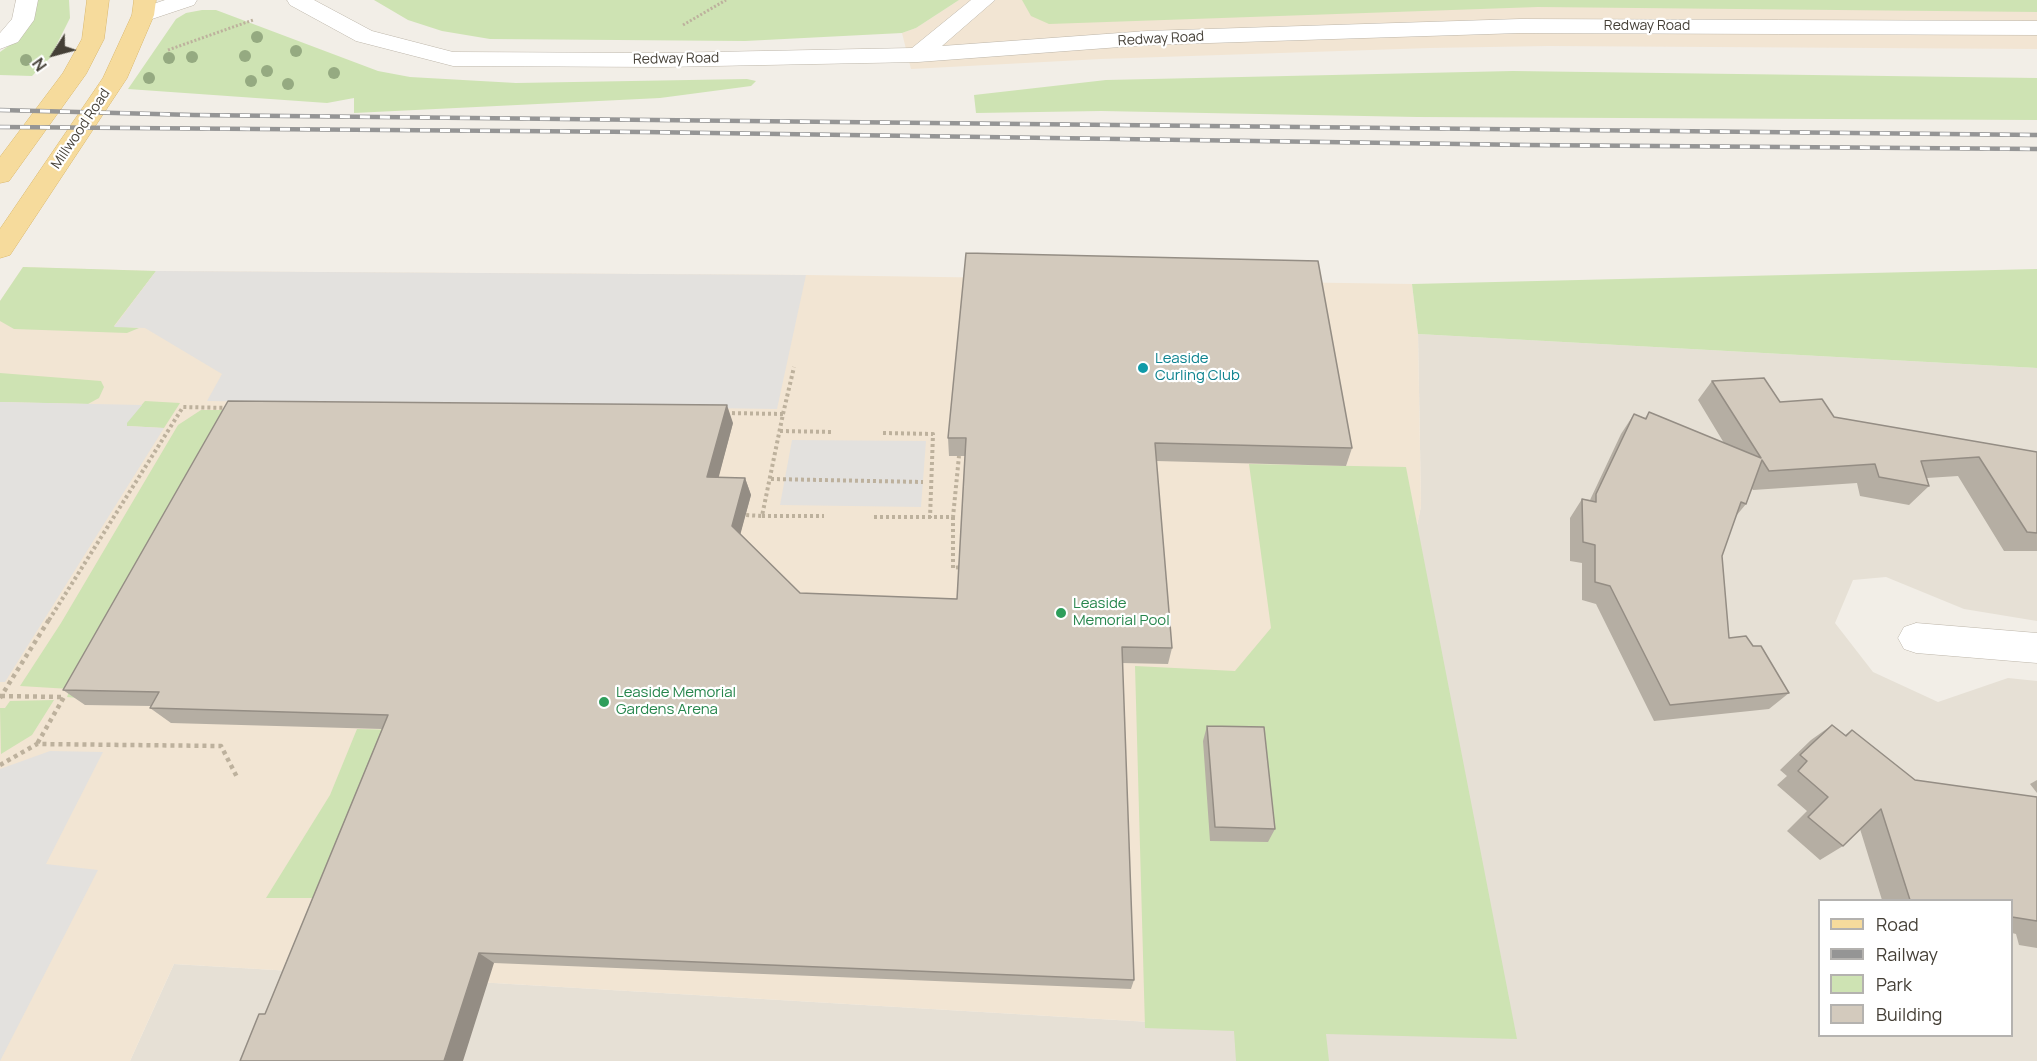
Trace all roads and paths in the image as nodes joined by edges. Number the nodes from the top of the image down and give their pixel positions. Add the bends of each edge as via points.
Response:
1 (27, 0) edge
2 (98, 0) edge
3 (186, 0) edge
4 (298, 0) edge
5 (984, 0) edge
6 (144, 7) edge
7 (253, 20) dead end
8 (2037, 28) edge
9 (3, 34) edge
10 (160, 52) dead end
11 (918, 55) junction
12 (0, 175) edge
13 (0, 249) edge
14 (794, 367) dead end
15 (230, 408) edge
16 (724, 413) edge
17 (783, 414) junction
18 (780, 431) junction
19 (833, 432) dead end
20 (884, 433) dead end
21 (959, 456) edge
22 (771, 479) junction
23 (923, 482) dead end
24 (745, 515) dead end
25 (762, 516) junction
26 (824, 516) dead end
27 (874, 517) dead end
28 (930, 518) junction
29 (953, 518) junction
30 (961, 567) edge
31 (1916, 638) dead end
32 (2037, 648) edge
33 (0, 697) edge
34 (37, 744) junction
35 (0, 765) edge
36 (238, 779) dead end

1 - 9 street via 23,20
2 - 12 main road via 93,39 74,74
3 - 6 street
4 - 11 street, Redway Road via 364,36 453,59
5 - 11 street
6 - 13 main road, Millwood Road via 115,78
7 - 10 path
8 - 11 street, Redway Road via 1520,26 1147,38
14 - 17 path
15 - 33 path via 183,407
16 - 17 path
17 - 18 path
18 - 19 path
18 - 22 path
20 - 28 path via 933,434
21 - 29 path
22 - 23 path
22 - 25 path
24 - 25 path
25 - 26 path
27 - 28 path
28 - 29 path
29 - 30 path via 952,568
31 - 32 street
33 - 34 path via 64,697
34 - 35 path
34 - 36 path via 221,746

